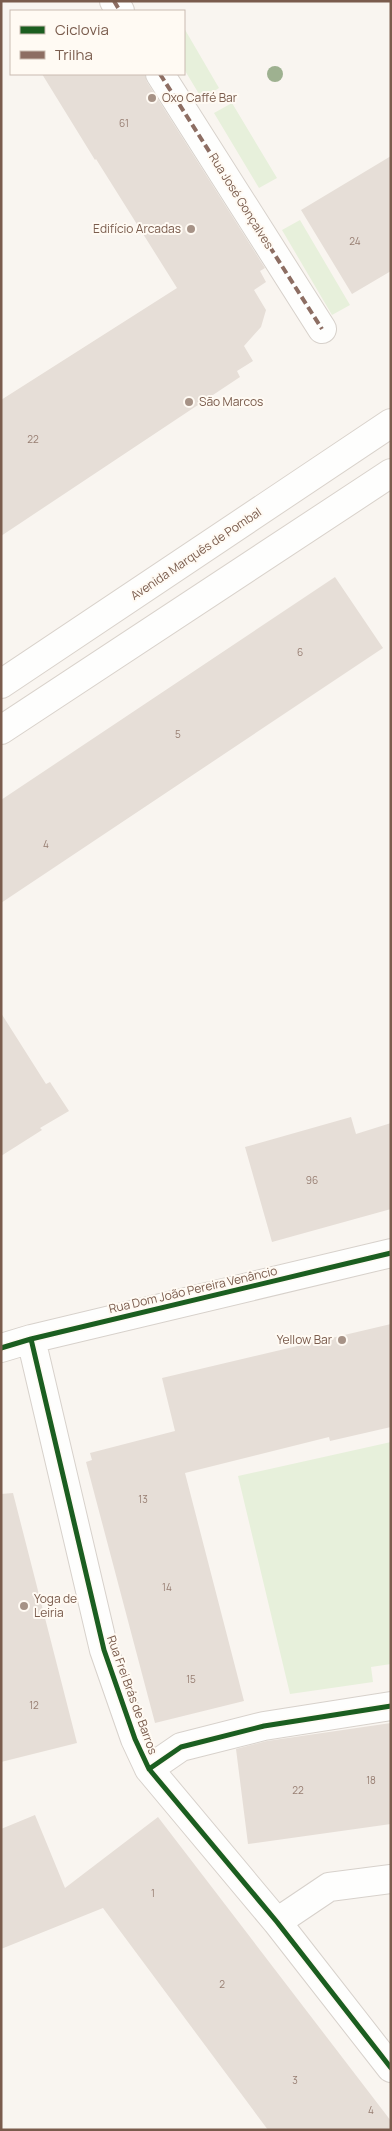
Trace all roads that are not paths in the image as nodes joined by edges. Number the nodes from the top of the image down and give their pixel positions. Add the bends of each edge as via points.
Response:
1 (161, 75) edge
2 (322, 329) dead end
3 (391, 423) edge
4 (391, 474) edge
5 (1, 684) edge
6 (1, 730) edge
7 (391, 1254) edge
8 (31, 1339) junction
9 (1, 1348) edge
10 (391, 1706) edge
11 (149, 1769) junction
12 (391, 1878) edge
13 (277, 1922) junction
14 (391, 2068) edge

1 - 2 street, Rua José Gonçalves
3 - 5 street, Avenida Marquês de Pombal
4 - 6 street
7 - 8 street, Rua Dom João Pereira Venâncio
8 - 9 street, Rua Dom João Pereira Venâncio
8 - 11 street, Rua Frei Brás de Barros via 104,1650
10 - 11 street via 264,1726 181,1747
11 - 13 street, Rua Frei Brás de Barros
12 - 13 street via 329,1887
13 - 14 street, Rua Frei Brás de Barros

